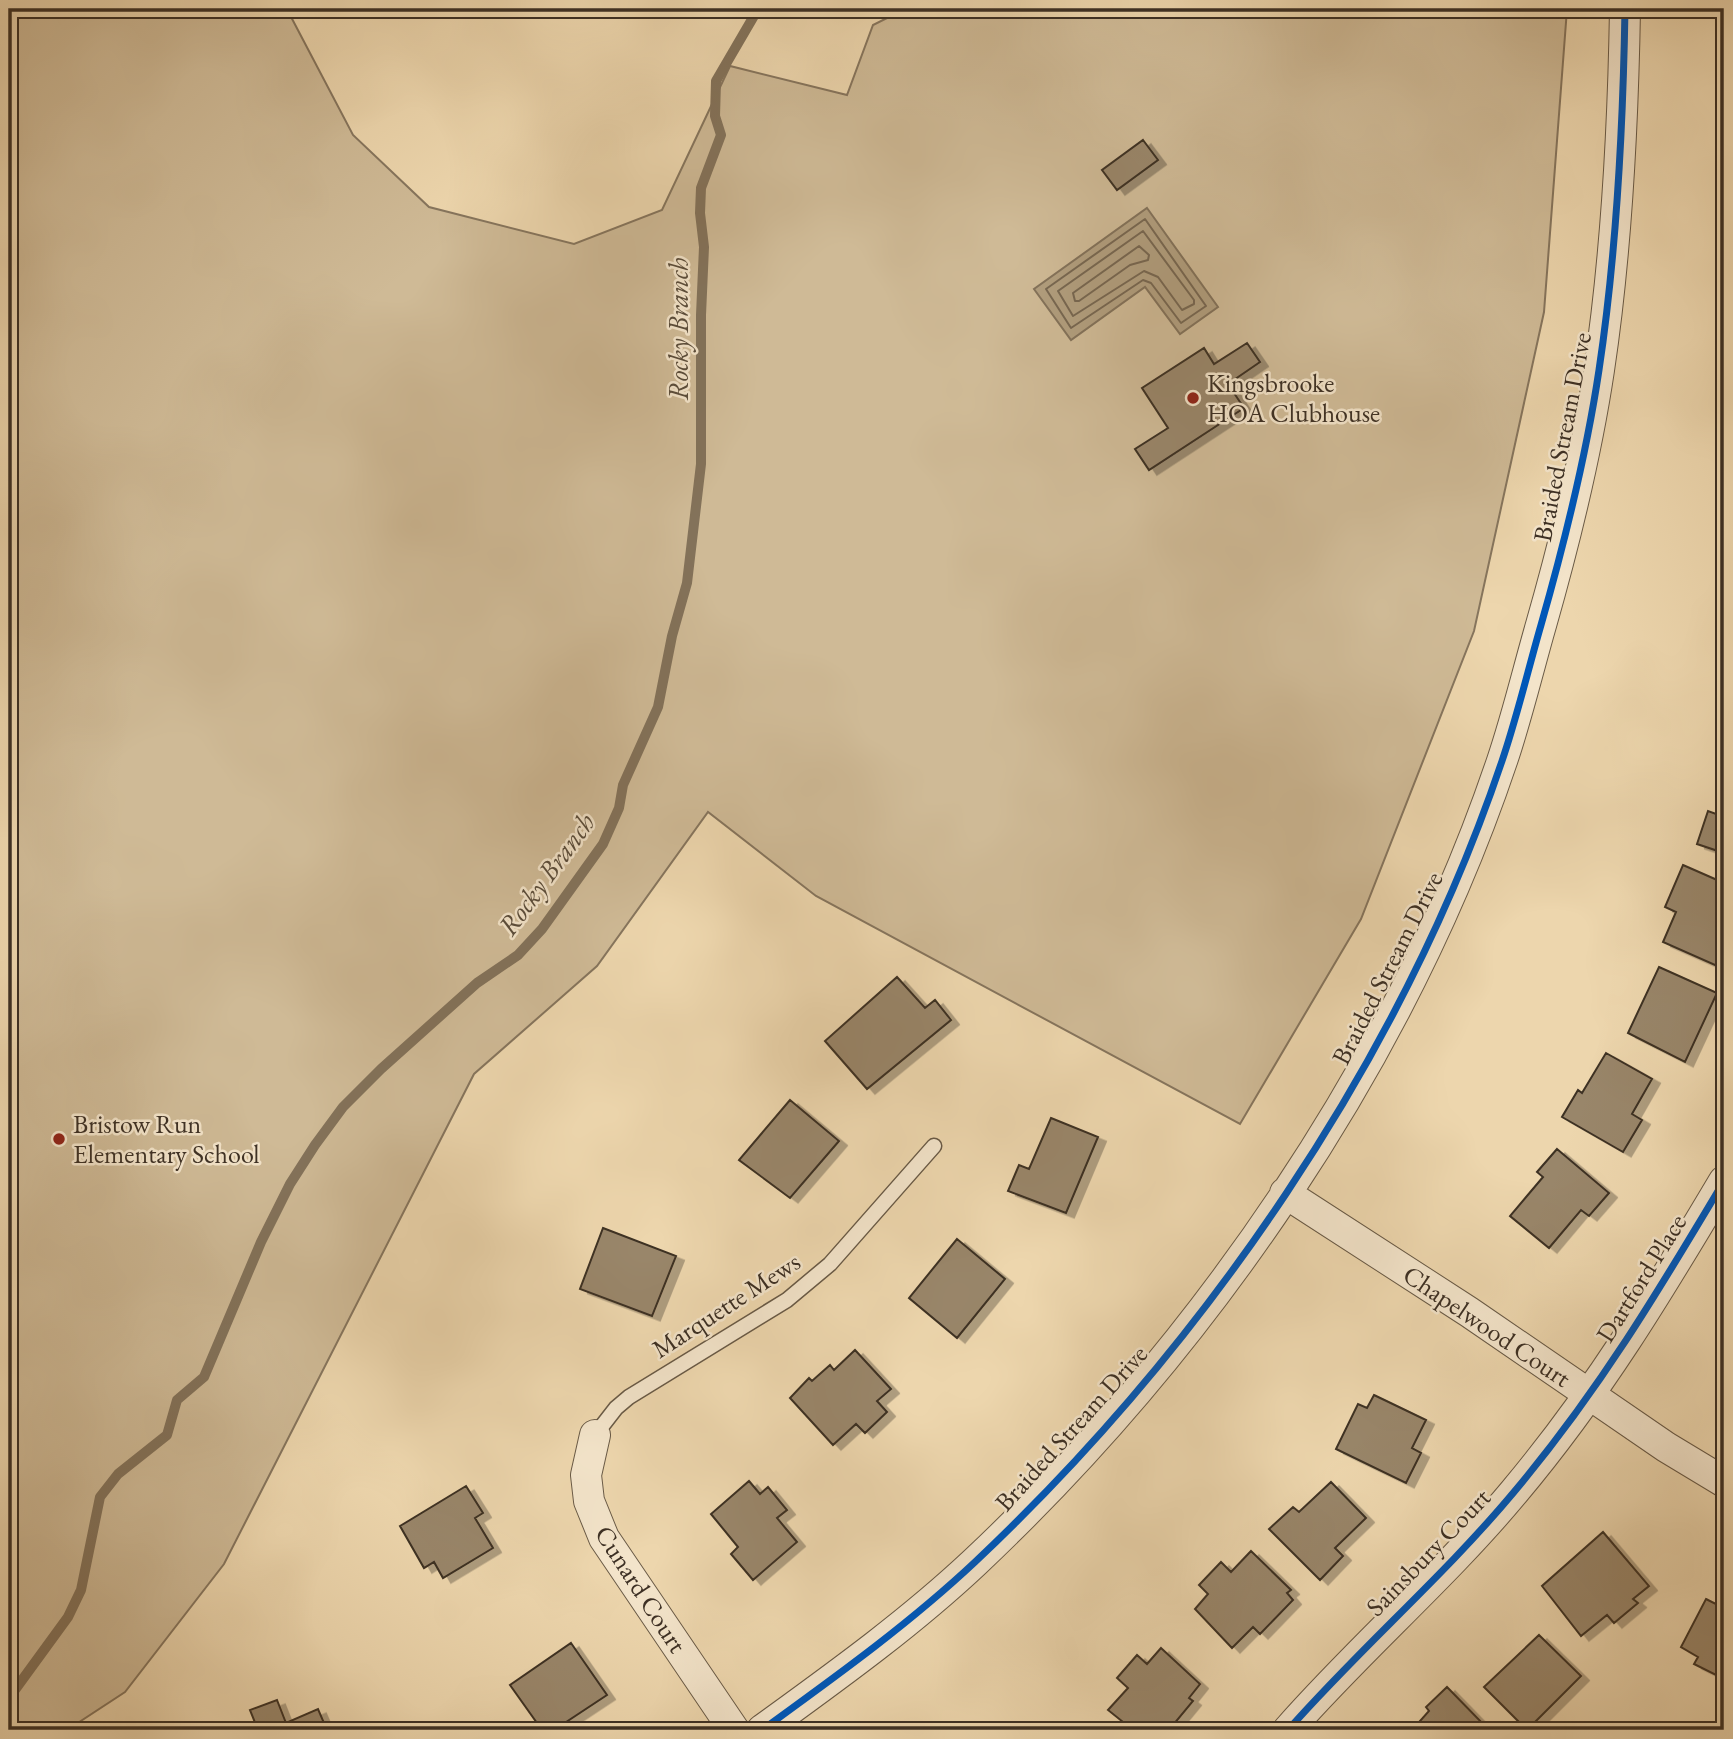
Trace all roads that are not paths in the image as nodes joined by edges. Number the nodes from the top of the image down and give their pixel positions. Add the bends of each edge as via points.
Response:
1 (1625, 9) edge
2 (934, 1146) dead end
3 (1724, 1181) edge
4 (1285, 1193) junction
5 (1591, 1396) junction
6 (595, 1435) joint
7 (1724, 1482) edge
8 (734, 1730) edge
9 (762, 1730) edge
10 (1288, 1730) edge

1 - 4 street, Braided Stream Drive via 1615,235 1598,373 1570,523 1506,748 1457,877 1405,990
2 - 6 lane, Marquette Mews via 830,1265 787,1300 629,1397
3 - 5 street, Dartford Place
4 - 5 street, Chapelwood Court
4 - 9 street, Braided Stream Drive via 1152,1373 1065,1472 972,1564 864,1655
5 - 7 street, Chapelwood Court
5 - 10 street, Sainsbury Court via 1512,1494
6 - 8 street, Cunard Court via 586,1475 589,1501 604,1538

